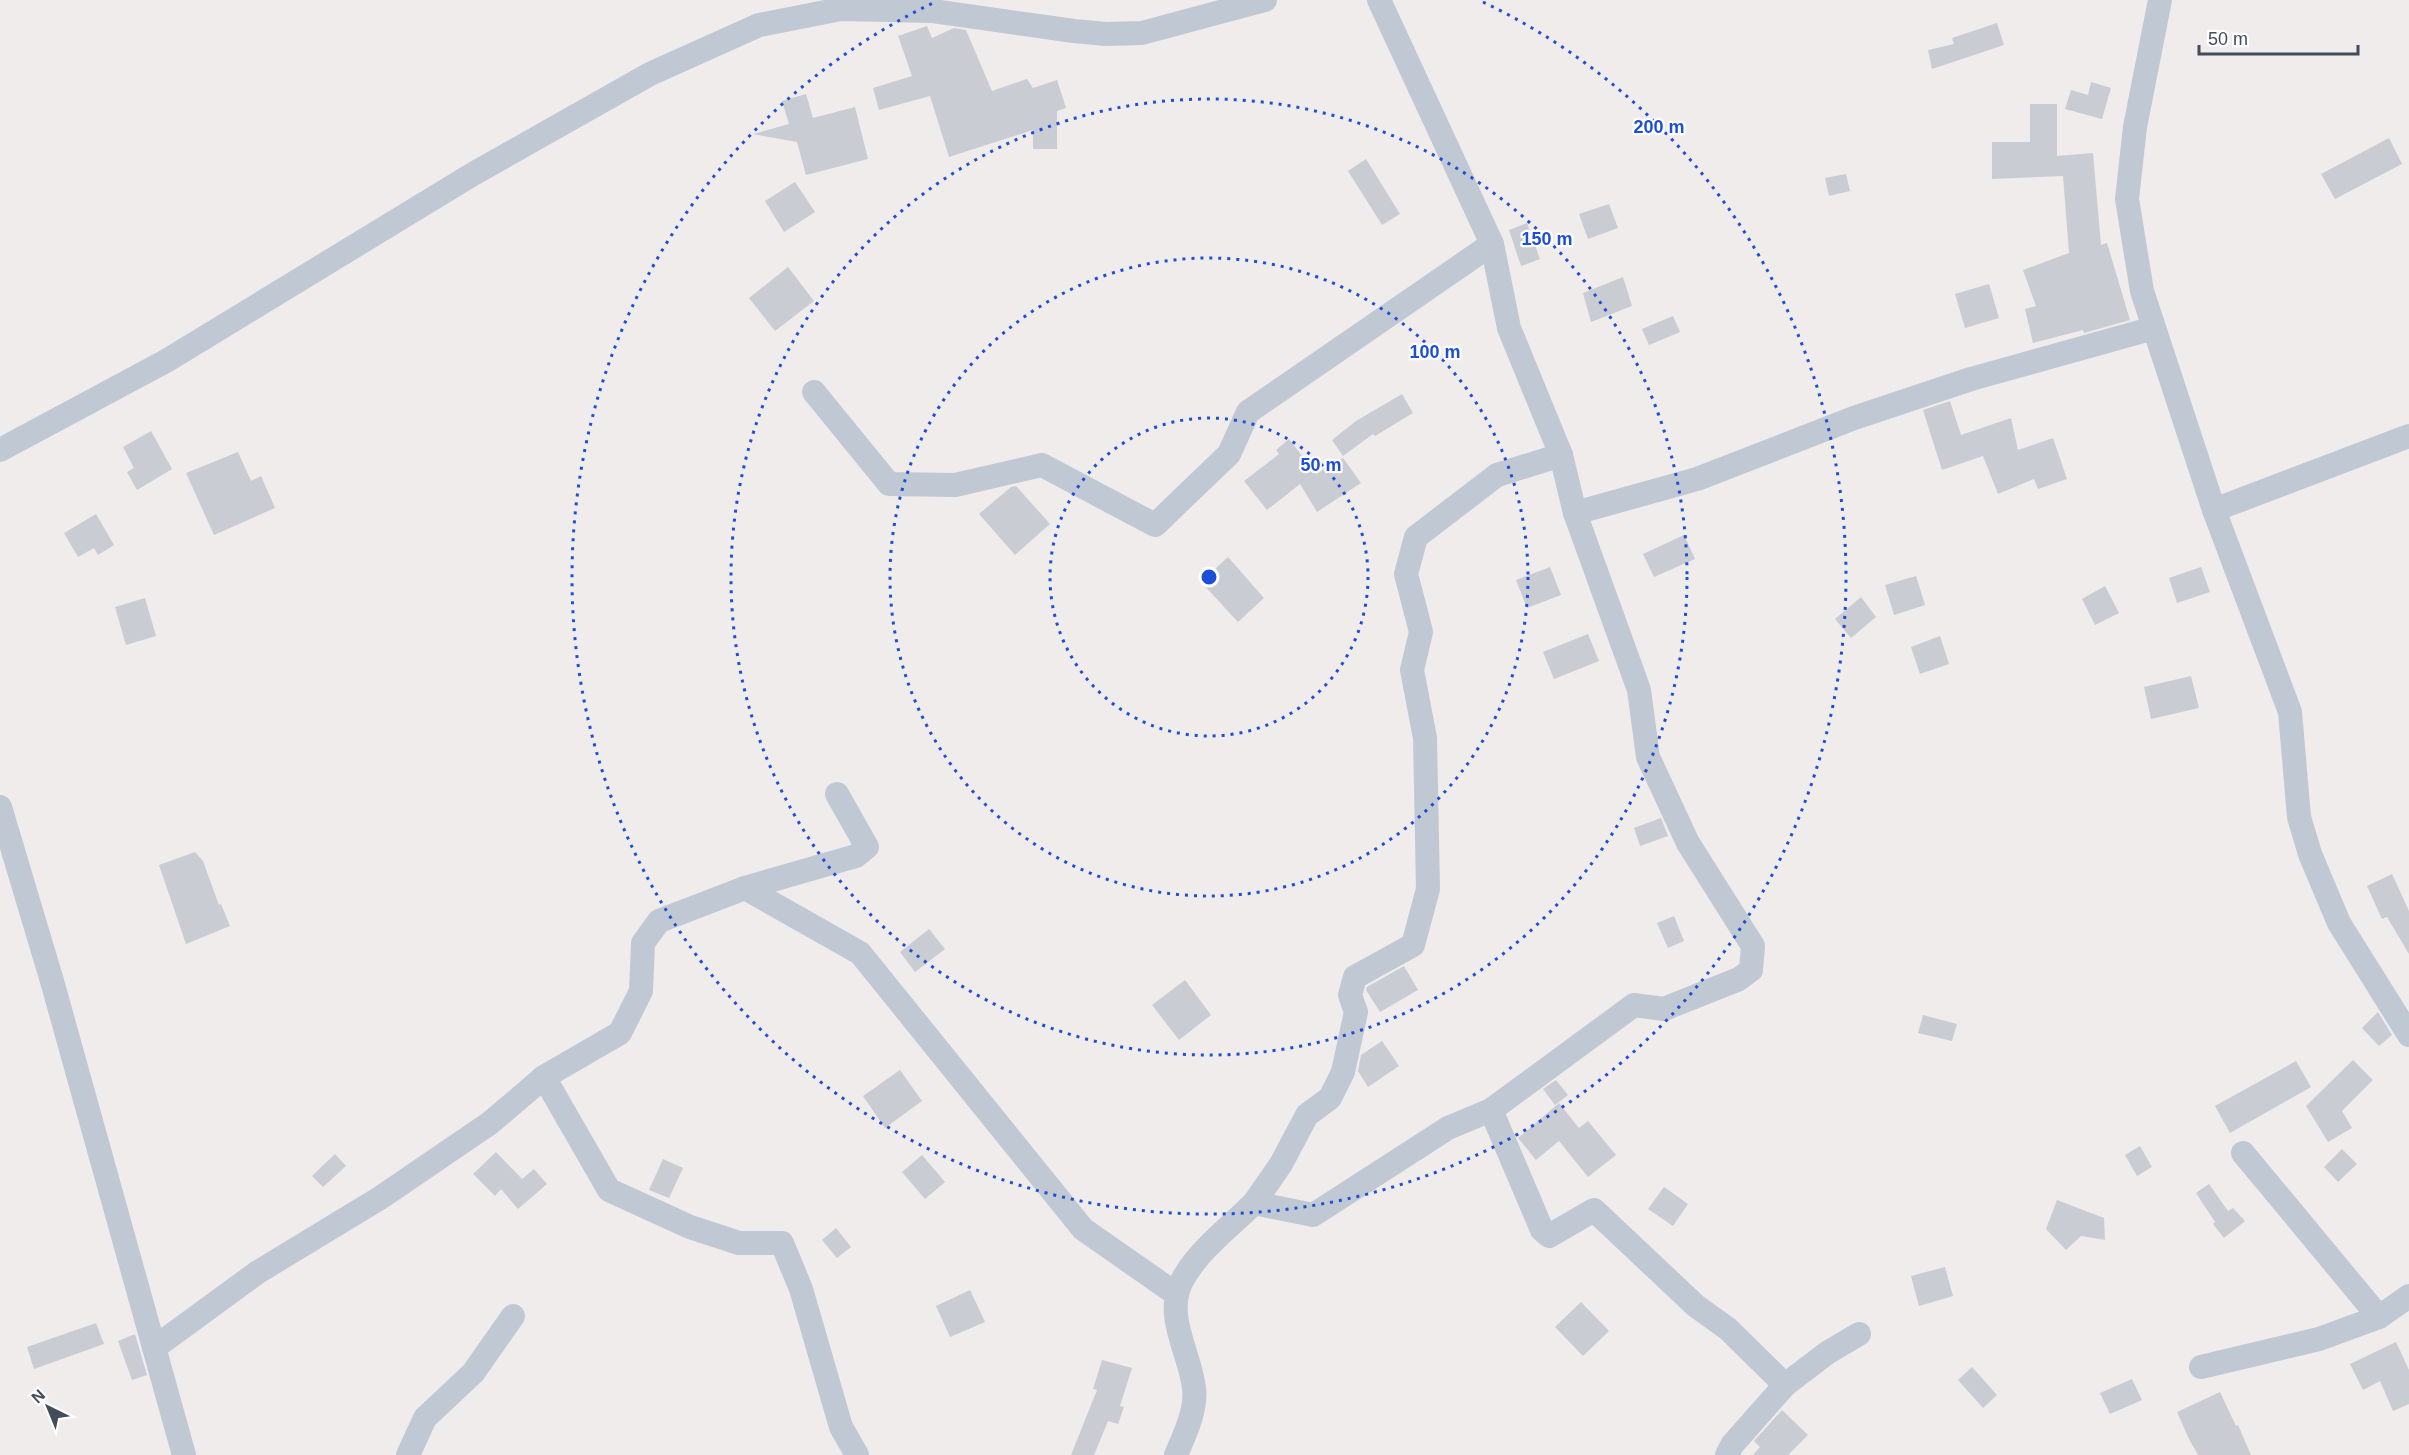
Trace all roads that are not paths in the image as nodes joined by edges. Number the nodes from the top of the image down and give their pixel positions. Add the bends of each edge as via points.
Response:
1 (1265, 0) edge
2 (1380, 0) edge
3 (2160, 0) edge
4 (1492, 244) junction
5 (2154, 328) junction
6 (814, 392) dead end
7 (2409, 436) edge
8 (0, 450) edge
9 (1561, 455) junction
10 (2214, 510) junction
11 (1575, 513) junction
12 (837, 794) dead end
13 (0, 807) edge
14 (745, 888) junction
15 (2409, 1035) edge
16 (544, 1077) junction
17 (1491, 1110) junction
18 (2243, 1153) dead end
19 (1254, 1203) junction
20 (1176, 1294) junction
21 (2409, 1296) edge
22 (513, 1316) dead end
23 (2379, 1317) junction
24 (1859, 1334) dead end
25 (154, 1348) junction
26 (2201, 1368) dead end
27 (1785, 1385) junction
28 (184, 1455) edge
29 (408, 1455) edge
30 (857, 1455) edge
31 (1176, 1455) edge
32 (1727, 1455) edge

1 - 8 street via 1142,33 1074,31 933,11 841,9 759,25 650,74 473,174 166,362
2 - 4 street
3 - 5 street via 2135,127 2127,199 2142,291
4 - 6 street via 1248,412 1229,454 1155,525 1042,465 955,485 889,484
4 - 9 street via 1509,328
5 - 10 street
5 - 11 street via 1961,383 1854,418 1697,478
7 - 10 street
9 - 11 street
9 - 19 street via 1497,475 1416,537 1406,574 1421,632 1412,670 1425,738 1428,889 1413,945 1355,977 1350,995 1356,1012 1343,1071 1330,1098 1307,1115 1281,1164
10 - 15 street via 2290,712 2300,817 2310,854 2339,923
11 - 17 street via 1639,690 1648,758 1688,843 1753,946 1751,970 1739,979 1664,1009 1634,1005
12 - 14 street via 867,847 856,856
13 - 25 street
14 - 16 street via 658,921 643,943 641,991 621,1033
14 - 20 street via 860,953 1083,1228
16 - 25 street via 490,1123 380,1198 258,1272
16 - 30 street via 609,1190 690,1227 739,1243 782,1243 801,1289 841,1427
17 - 19 street via 1448,1128 1313,1215
17 - 27 street via 1542,1230 1549,1236 1594,1210
18 - 23 street
19 - 20 street via 1203,1252
20 - 31 street via 1176,1322 1195,1390
21 - 23 street
22 - 29 street via 473,1373 425,1418
23 - 26 street via 2319,1339
24 - 27 street
25 - 28 street
27 - 32 street

